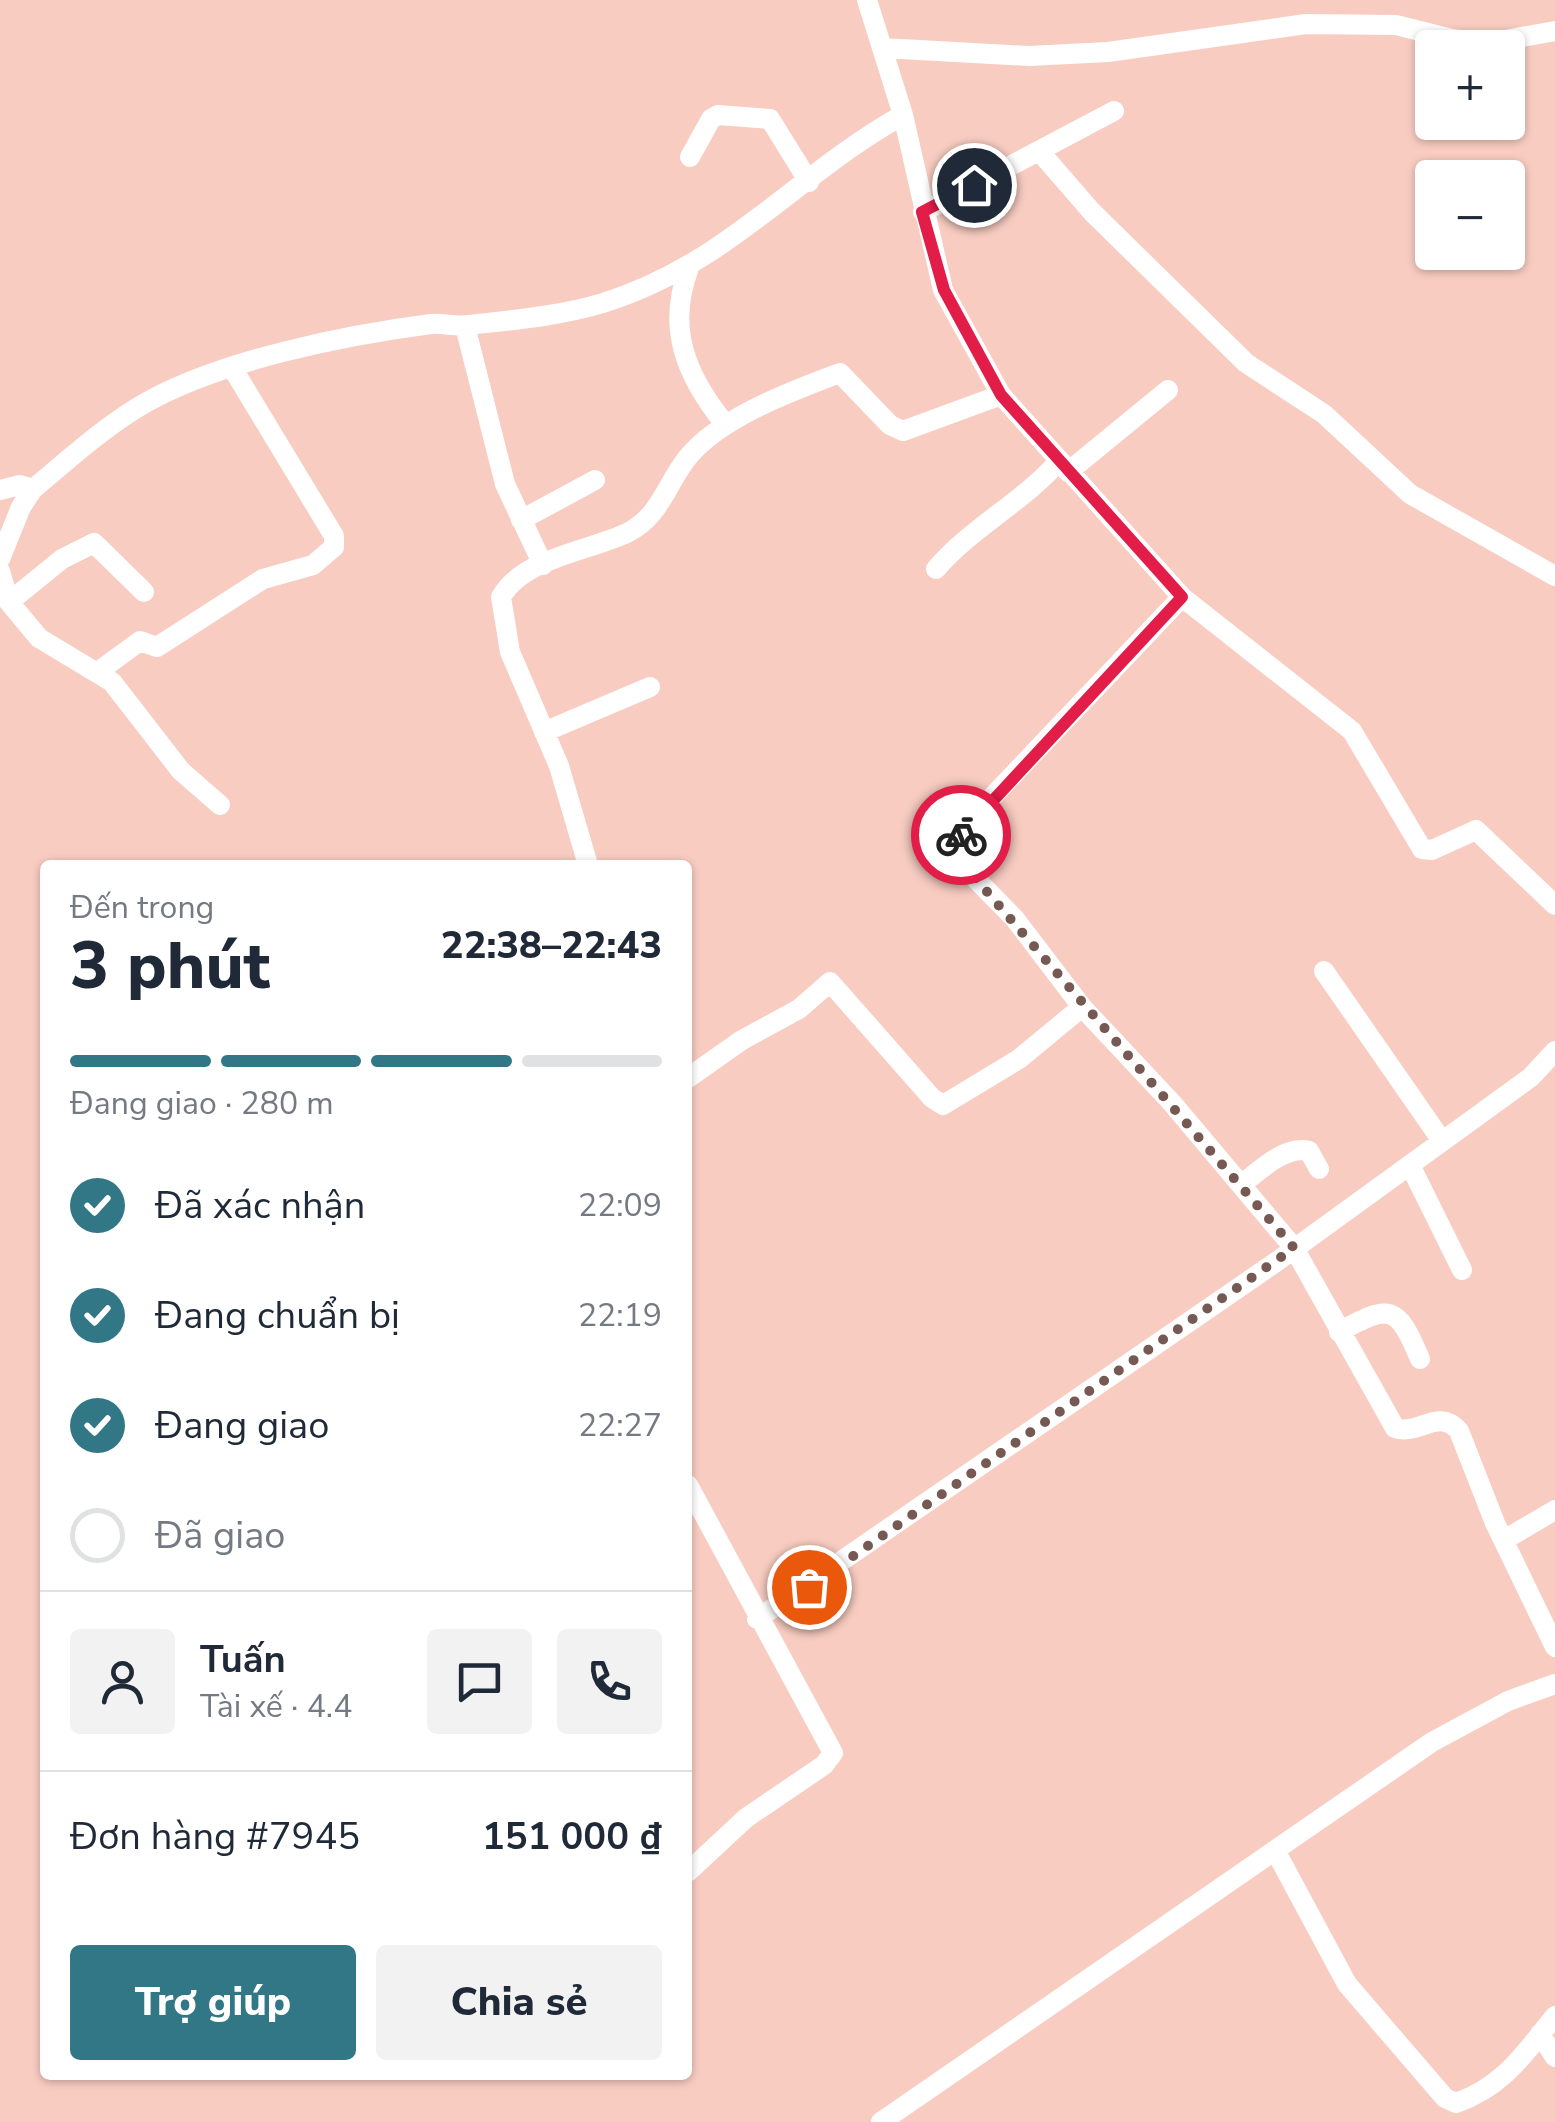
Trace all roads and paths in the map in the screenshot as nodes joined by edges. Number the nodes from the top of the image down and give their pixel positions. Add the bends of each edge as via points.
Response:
1 (867, 0) edge
2 (1555, 32) edge
3 (883, 48) junction
4 (1114, 110) dead end
5 (902, 115) junction
6 (1040, 152) junction
7 (690, 157) dead end
8 (810, 182) junction
9 (922, 212) junction
10 (689, 268) junction
11 (464, 326) junction
12 (232, 370) junction
13 (1168, 390) dead end
14 (1001, 395) junction
15 (725, 424) junction
16 (1063, 466) junction
17 (595, 480) dead end
18 (33, 489) junction
19 (0, 490) edge
20 (521, 520) junction
21 (0, 559) edge
22 (543, 565) junction
23 (936, 569) dead end
24 (0, 571) edge
25 (1555, 576) edge
26 (144, 592) dead end
27 (1182, 597) junction
28 (9, 602) junction
29 (99, 671) junction
30 (650, 687) dead end
31 (544, 732) junction
32 (220, 805) dead end
33 (586, 860) edge
34 (1555, 905) edge
35 (1324, 971) dead end
36 (1082, 1007) junction
37 (1555, 1051) edge
38 (692, 1075) edge
39 (1442, 1142) junction
40 (1410, 1165) junction
41 (1319, 1168) dead end
42 (1241, 1185) junction
43 (1294, 1248) junction
44 (1462, 1270) dead end
45 (1339, 1332) junction
46 (1420, 1359) dead end
47 (692, 1494) edge
48 (1555, 1510) edge
49 (1504, 1540) junction
50 (757, 1619) junction
51 (1555, 1647) edge
52 (1555, 1684) edge
53 (1276, 1852) junction
54 (692, 1868) edge
55 (1555, 2016) edge
56 (1540, 2034) junction
57 (1555, 2057) edge
58 (881, 2122) edge

1 - 3 street
2 - 3 street via 1489,43 1396,25 1322,23 1108,52 1029,56
3 - 5 street
4 - 6 street
5 - 8 street
5 - 9 street
6 - 9 street
6 - 25 street via 1246,363 1324,414 1410,494
7 - 8 street via 718,115 763,116 775,123
8 - 10 street
9 - 14 street via 944,290
10 - 11 street via 605,302
10 - 15 street via 680,292 679,342 695,381
11 - 12 street via 398,329
11 - 20 street
12 - 18 street via 145,402
12 - 29 street via 334,536 334,547 313,565 263,579 157,647 140,640
13 - 16 street
14 - 15 street via 903,431 840,373
14 - 16 street
15 - 22 street via 688,457 646,521
16 - 23 street via 958,543
16 - 27 street
17 - 20 street
18 - 19 street
18 - 21 street
20 - 22 street
22 - 31 street via 514,579 501,598 501,612 510,652
24 - 28 street
26 - 28 street via 94,543 62,559
27 - 34 street via 1352,732 1422,848 1432,850 1476,830
27 - 36 street via 961,835 958,851 970,872
28 - 29 street via 57,653
29 - 32 street via 181,771
30 - 31 street
31 - 33 street
35 - 39 street
36 - 38 street via 1019,1058 943,1105 830,982 799,1009
36 - 42 street
37 - 39 street via 1531,1077
39 - 40 street
40 - 43 street
40 - 44 street
41 - 42 street via 1300,1149
42 - 43 street
43 - 45 street
43 - 50 street
45 - 46 street via 1389,1311 1400,1318
45 - 49 street via 1395,1428 1440,1419 1459,1431
47 - 50 street
48 - 49 street
49 - 51 street
50 - 54 street via 833,1753
52 - 53 street via 1432,1742
53 - 56 street via 1348,1984 1445,2098 1456,2103 1494,2086
53 - 58 street
55 - 56 street
56 - 57 street

